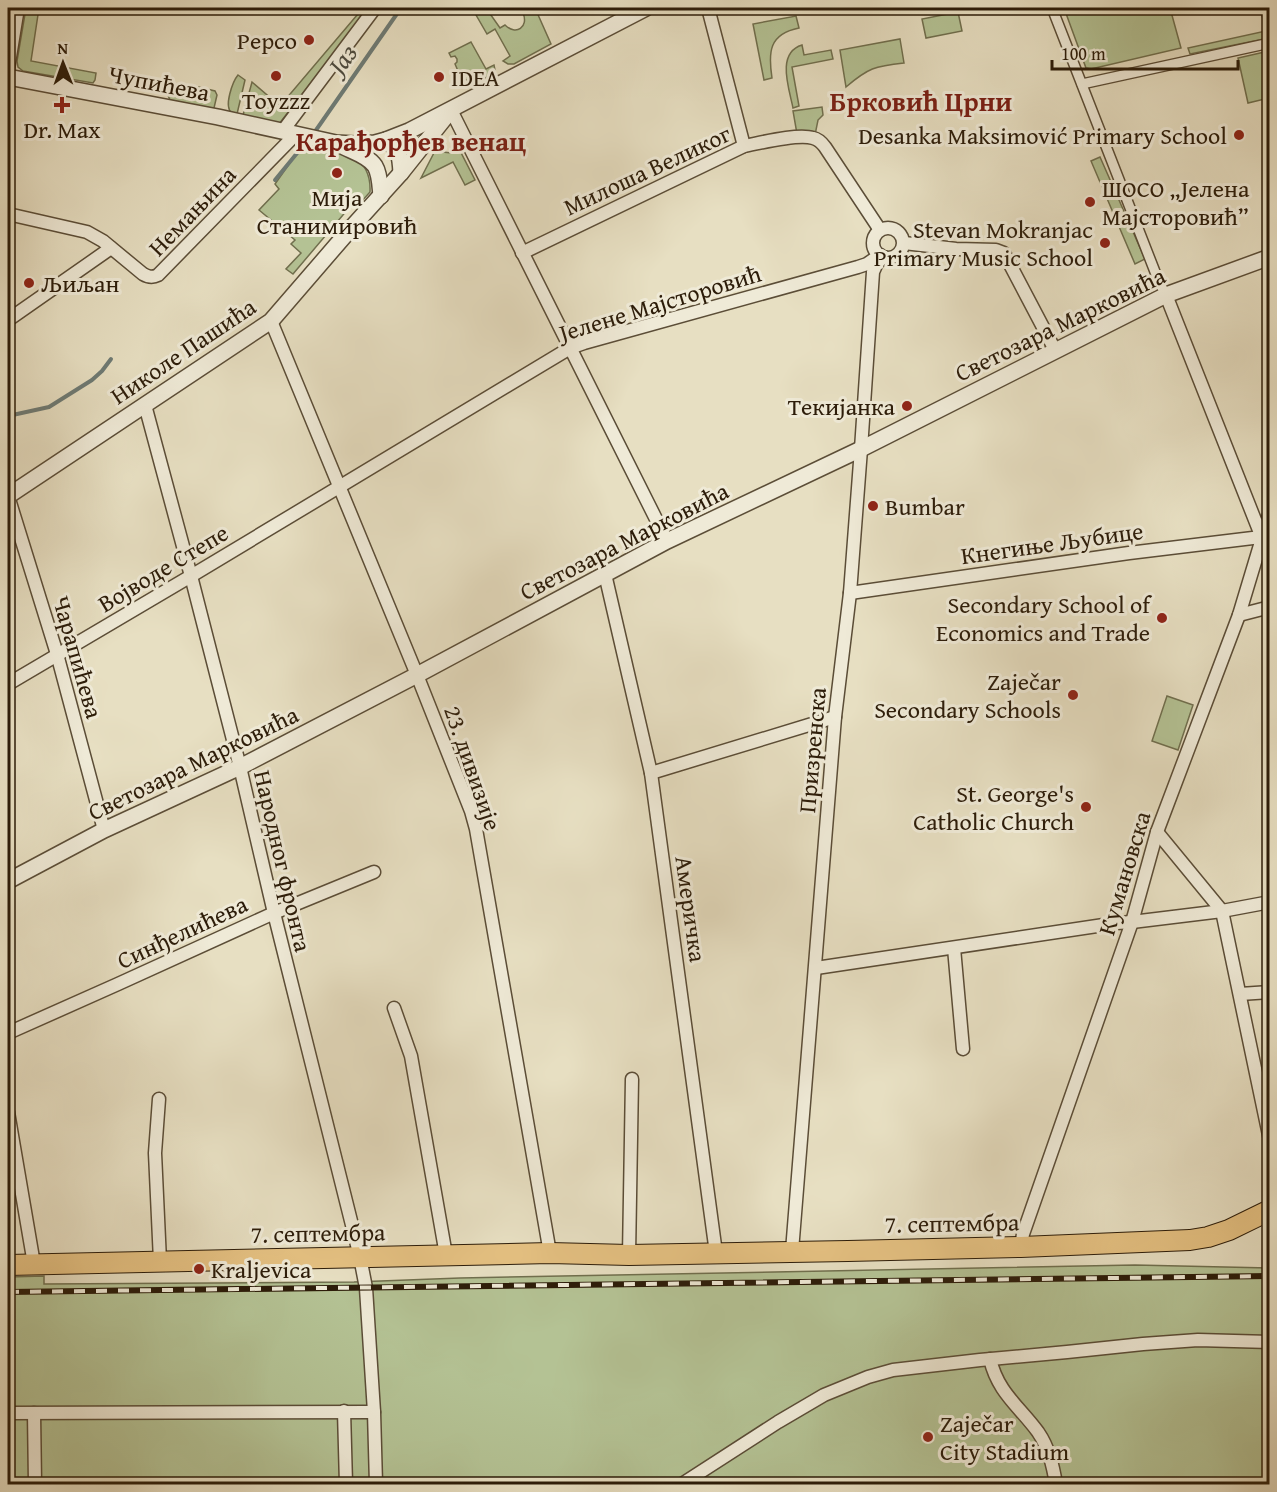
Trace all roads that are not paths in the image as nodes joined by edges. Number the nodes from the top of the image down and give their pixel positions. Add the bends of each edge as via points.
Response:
1 (18, 8) edge
2 (375, 8) edge
3 (646, 8) edge
4 (708, 8) edge
5 (1052, 8) edge
6 (1075, 38) dead end
7 (1065, 41) junction
8 (1269, 43) edge
9 (8, 69) edge
10 (8, 77) edge
11 (1082, 84) junction
12 (451, 110) junction
13 (299, 135) junction
14 (386, 140) junction
15 (336, 143) junction
16 (744, 146) junction
17 (375, 166) junction
18 (401, 173) junction
19 (381, 196) junction
20 (8, 214) edge
21 (880, 230) junction
22 (904, 243) junction
23 (111, 248) junction
24 (522, 253) junction
25 (882, 256) junction
26 (1269, 257) edge
27 (1166, 295) junction
28 (8, 320) edge
29 (271, 321) junction
30 (570, 348) junction
31 (1055, 350) junction
32 (145, 405) junction
33 (861, 449) junction
34 (339, 487) junction
35 (8, 496) edge
36 (1269, 512) edge
37 (1261, 537) junction
38 (667, 541) junction
39 (1269, 558) edge
40 (605, 574) junction
41 (191, 576) junction
42 (849, 593) junction
43 (1269, 608) edge
44 (1239, 615) junction
45 (57, 654) junction
46 (417, 675) junction
47 (8, 684) edge
48 (835, 717) junction
49 (240, 767) junction
50 (651, 772) junction
51 (105, 830) junction
52 (1157, 832) junction
53 (374, 872) dead end
54 (8, 881) edge
55 (1269, 902) edge
56 (1222, 911) junction
57 (274, 913) junction
58 (1131, 922) junction
59 (954, 948) junction
60 (816, 968) junction
61 (1269, 992) edge
62 (1240, 994) junction
63 (394, 1008) dead end
64 (8, 1033) edge
65 (963, 1050) dead end
66 (632, 1080) dead end
67 (159, 1098) dead end
68 (8, 1112) edge
69 (1269, 1140) edge
70 (1269, 1210) edge
71 (1021, 1247) junction
72 (792, 1251) junction
73 (550, 1253) junction
74 (716, 1253) junction
75 (446, 1255) junction
76 (629, 1255) junction
77 (360, 1257) junction
78 (160, 1261) junction
79 (34, 1264) junction
80 (8, 1265) edge
81 (1269, 1342) edge
82 (990, 1359) junction
83 (344, 1412) junction
84 (374, 1412) junction
85 (8, 1413) edge
86 (34, 1413) junction
87 (35, 1485) edge
88 (346, 1485) edge
89 (376, 1485) edge
90 (682, 1485) edge
91 (1056, 1485) edge

1 - 9 street
2 - 13 street, Немањина
3 - 12 street, Николе Пашића
4 - 16 street
5 - 7 street
6 - 7 street
7 - 11 street
8 - 11 street
10 - 13 street, Чупићева
11 - 27 street
12 - 14 street
12 - 18 street, Николе Пашића
12 - 24 street
13 - 15 street, Чупићева
13 - 23 street, Немањина via 158,275 147,276
14 - 15 street
14 - 18 street via 400,157
15 - 17 street
16 - 21 street, Милоша Великог via 813,138 825,147
16 - 24 street, Милоша Великог
17 - 18 street via 384,172
17 - 19 street
18 - 19 street, Николе Пашића
19 - 29 street, Николе Пашића
20 - 23 street, Немањина via 79,230 96,236
21 - 22 street via 894,228 902,234
21 - 25 street via 873,243
22 - 25 street via 898,255
22 - 31 street via 1004,253
23 - 28 street
24 - 30 street
25 - 30 street, Јелене Мајсторовић via 858,267
25 - 33 street, Призренска via 873,273
26 - 27 street, Светозара Марковића
27 - 31 street, Светозара Марковића
27 - 37 street
29 - 32 street, Николе Пашића
29 - 34 street, 23. дивизије
30 - 34 street, Јелене Мајсторовић
30 - 38 street
31 - 33 street, Светозара Марковића
32 - 35 street, Николе Пашића
32 - 41 street, Народног фронта
33 - 38 street, Светозара Марковића
33 - 42 street, Призренска
34 - 41 street, Војводе Степе
34 - 46 street, 23. дивизије
35 - 45 street, Чарапићева
36 - 37 street, Кумановска
37 - 39 street
37 - 42 street, Кнегиње Љубице
37 - 44 street, Кумановска
38 - 40 street, Светозара Марковића
40 - 46 street, Светозара Марковића
40 - 50 street, Америчка
41 - 45 street, Војводе Степе
41 - 49 street, Народног фронта
42 - 48 street, Призренска
43 - 44 street
44 - 52 street, Кумановска
45 - 47 street, Војводе Степе
45 - 51 street, Чарапићева
46 - 49 street, Светозара Марковића
46 - 73 street, 23. дивизије via 476,829
48 - 50 street
48 - 60 street, Призренска
49 - 51 street, Светозара Марковића
49 - 57 street, Народног фронта
50 - 74 street, Америчка
51 - 54 street, Светозара Марковића
52 - 56 street
52 - 58 street, Кумановска
53 - 57 street, Синђелићева
55 - 56 street
56 - 58 street
56 - 62 street
57 - 64 street, Синђелићева
57 - 77 street, Народног фронта
58 - 59 street
58 - 71 street, Кумановска
59 - 60 street
59 - 65 street
60 - 72 street, Призренска
61 - 62 street
62 - 69 street
63 - 75 street via 411,1056
66 - 76 street
67 - 78 street via 155,1153
68 - 79 street
70 - 71 main road, 7. септембра via 1229,1230 1190,1240
71 - 72 main road, 7. септембра
72 - 74 main road, 7. септембра
73 - 75 main road, 7. септембра
73 - 76 main road, 7. септембра
74 - 76 main road, 7. септембра
75 - 77 main road, 7. септембра
77 - 78 main road, 7. септембра
77 - 84 street, Народног фронта via 366,1288
78 - 79 main road, 7. септембра
79 - 80 main road, 7. септембра
81 - 82 street via 1187,1341
82 - 90 street via 894,1370 839,1388 778,1422
82 - 91 street via 1000,1387 1046,1446
83 - 84 street
83 - 86 street
83 - 88 street
84 - 89 street, Народног фронта
85 - 86 street
86 - 87 street

